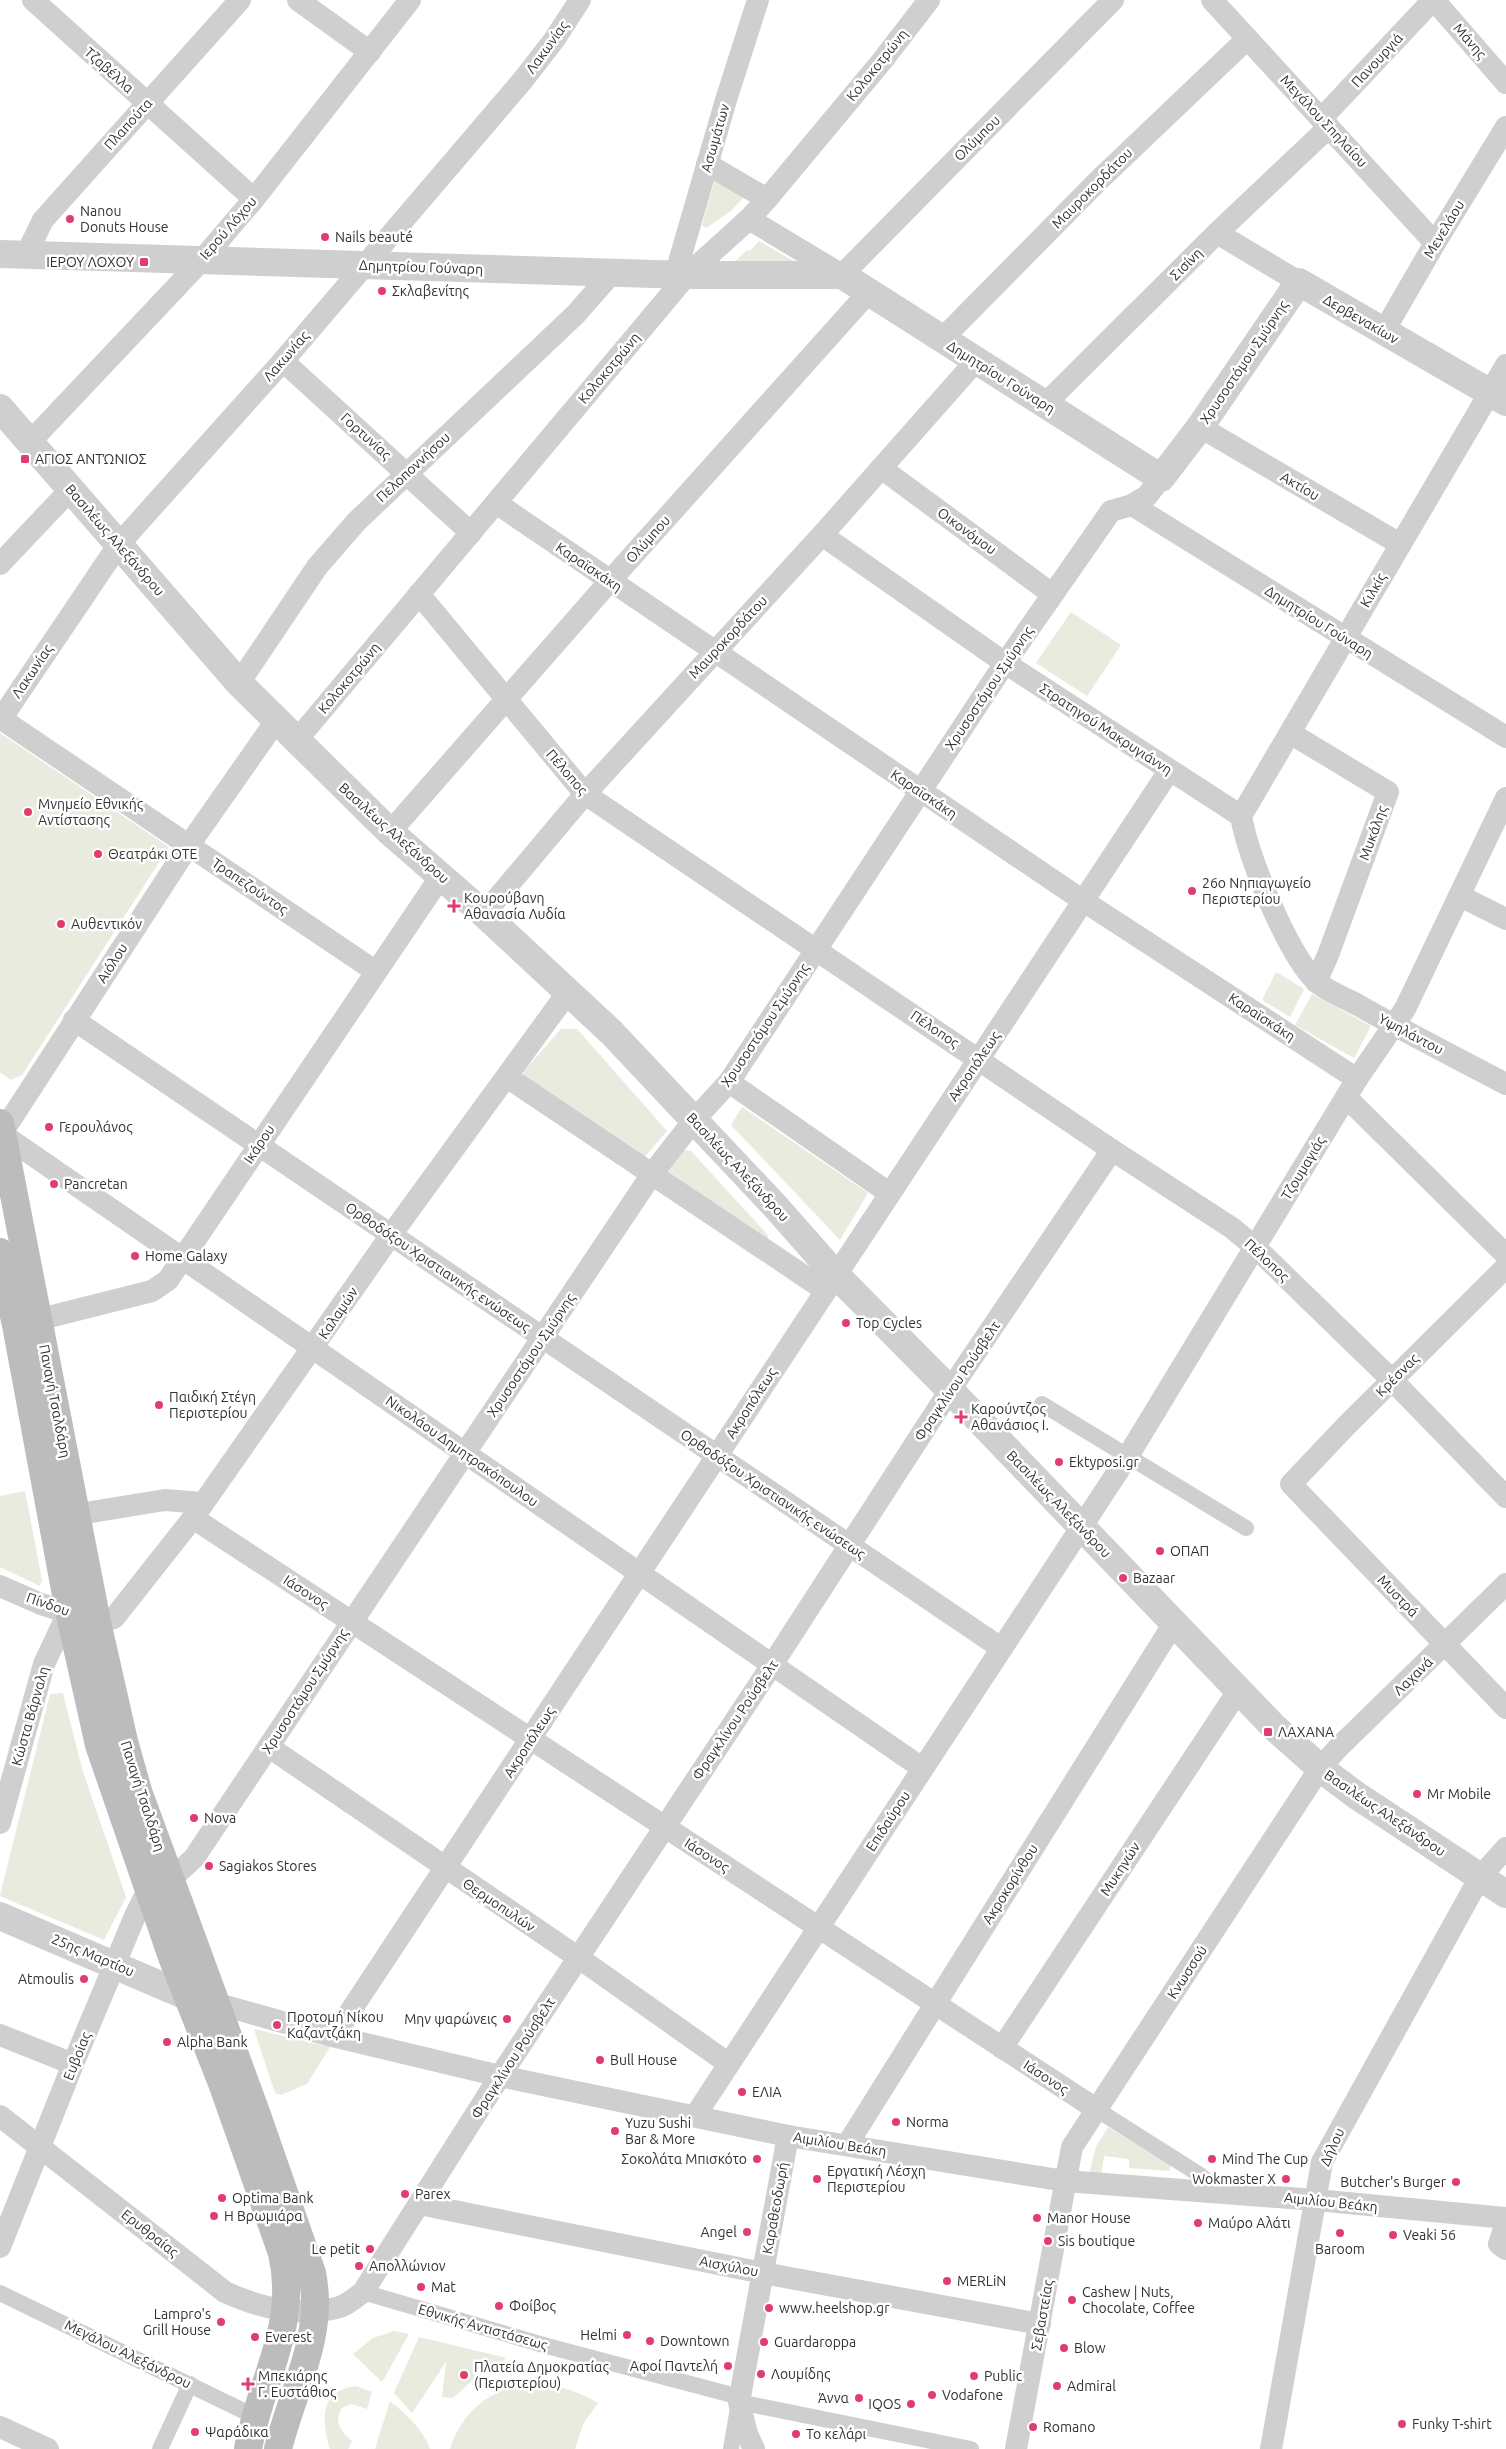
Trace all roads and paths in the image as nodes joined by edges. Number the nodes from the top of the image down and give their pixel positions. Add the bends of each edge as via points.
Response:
1 (33, 0) edge
2 (240, 0) edge
3 (298, 0) edge
4 (410, 0) edge
5 (580, 0) edge
6 (758, 0) edge
7 (929, 0) edge
8 (1113, 0) edge
9 (1212, 0) edge
10 (1434, 0) edge
11 (1248, 39) junction
12 (370, 52) junction
13 (1506, 82) edge
14 (146, 104) junction
15 (1325, 123) junction
16 (1506, 127) edge
17 (707, 164) junction
18 (767, 198) junction
19 (254, 199) junction
20 (749, 219) junction
21 (1218, 234) junction
22 (1435, 243) junction
23 (13, 254) edge
24 (202, 260) junction
25 (364, 265) junction
26 (612, 273) junction
27 (687, 275) junction
28 (842, 276) junction
29 (1299, 282) junction
30 (868, 293) junction
31 (1384, 332) junction
32 (941, 340) junction
33 (283, 361) junction
34 (975, 362) junction
35 (1506, 364) edge
36 (1498, 397) edge
37 (1045, 404) junction
38 (0, 408) edge
39 (1200, 427) junction
40 (30, 442) junction
41 (881, 468) junction
42 (406, 473) junction
43 (1161, 478) junction
44 (71, 489) junction
45 (496, 503) junction
46 (1132, 505) junction
47 (471, 533) junction
48 (822, 535) junction
49 (119, 544) junction
50 (1400, 544) junction
51 (0, 564) edge
52 (609, 582) junction
53 (419, 594) junction
54 (1052, 594) junction
55 (1345, 639) junction
56 (714, 652) junction
57 (1005, 663) junction
58 (239, 683) junction
59 (505, 699) junction
60 (0, 718) edge
61 (276, 721) junction
62 (1290, 733) junction
63 (1506, 737) edge
64 (296, 741) junction
65 (1169, 771) junction
66 (920, 791) junction
67 (585, 794) junction
68 (1506, 798) edge
69 (1241, 816) junction
70 (390, 832) junction
71 (189, 846) junction
72 (441, 876) junction
73 (1460, 896) junction
74 (1085, 902) junction
75 (484, 914) junction
76 (1506, 919) edge
77 (815, 949) junction
78 (375, 971) junction
79 (1316, 982) junction
80 (568, 992) junction
81 (74, 1020) junction
82 (1393, 1025) junction
83 (979, 1059) junction
84 (507, 1077) junction
85 (730, 1082) junction
86 (1506, 1084) edge
87 (1351, 1088) junction
88 (694, 1120) junction
89 (1, 1131) edge
90 (258, 1145) junction
91 (1112, 1150) junction
92 (652, 1174) junction
93 (889, 1193) junction
94 (392, 1235) junction
95 (1255, 1247) junction
96 (1505, 1253) edge
97 (182, 1258) junction
98 (1, 1263) edge
99 (830, 1282) junction
100 (28, 1323) junction
101 (542, 1338) junction
102 (314, 1349) junction
103 (1392, 1380) junction
104 (950, 1390) junction
105 (1042, 1404) dead end
106 (466, 1453) junction
107 (716, 1455) junction
108 (1128, 1456) junction
109 (1290, 1484) joint
110 (1506, 1496) edge
111 (198, 1511) junction
112 (65, 1516) junction
113 (1081, 1526) junction
114 (1246, 1528) dead end
115 (850, 1546) junction
116 (639, 1573) junction
117 (1506, 1584) edge
118 (0, 1586) edge
119 (69, 1611) junction
120 (97, 1622) junction
121 (351, 1622) junction
122 (1174, 1623) junction
123 (1445, 1645) junction
124 (1001, 1648) junction
125 (772, 1665) junction
126 (1238, 1691) junction
127 (1506, 1708) edge
128 (531, 1739) junction
129 (269, 1747) junction
130 (9, 1756) edge
131 (922, 1768) junction
132 (1320, 1768) junction
133 (0, 1823) edge
134 (664, 1826) junction
135 (1506, 1848) edge
136 (445, 1868) junction
137 (1480, 1877) junction
138 (160, 1883) junction
139 (1506, 1894) edge
140 (0, 1916) edge
141 (818, 1927) junction
142 (579, 1958) junction
143 (116, 1964) junction
144 (186, 1996) junction
145 (215, 2003) junction
146 (935, 2004) junction
147 (0, 2035) edge
148 (334, 2036) junction
149 (1002, 2048) junction
150 (73, 2064) junction
151 (729, 2064) junction
152 (500, 2076) junction
153 (1096, 2109) junction
154 (0, 2116) edge
155 (695, 2116) junction
156 (788, 2136) junction
157 (847, 2145) junction
158 (40, 2148) junction
159 (1065, 2181) junction
160 (1221, 2192) junction
161 (1316, 2200) junction
162 (419, 2204) junction
163 (1506, 2220) edge
164 (0, 2247) edge
165 (1506, 2249) edge
166 (763, 2273) junction
167 (363, 2292) junction
168 (0, 2293) edge
169 (316, 2310) junction
170 (286, 2311) junction
171 (1040, 2324) junction
172 (190, 2384) junction
173 (739, 2400) junction
174 (256, 2417) junction
175 (0, 2427) edge
176 (37, 2447) edge
177 (160, 2449) edge
178 (248, 2449) edge
179 (278, 2449) edge
180 (732, 2449) edge
181 (754, 2449) edge
182 (971, 2449) edge
183 (1016, 2449) edge
184 (1271, 2449) edge

1 - 14 street, Τζαβέλλα
2 - 14 street, Πλαπούτα
3 - 12 street
4 - 12 street, Ιερού Λόχου
5 - 25 street, Λακωνίας via 523,80
6 - 17 street, Ασωμάτων
7 - 18 street, Κολοκοτρώνη
8 - 28 street, Ολύμπου
9 - 11 street, Μεγάλου Σπηλαίου
10 - 13 street, Μάνης
10 - 15 street, Πανουργιά
11 - 15 street, Μεγάλου Σπηλαίου
11 - 32 street, Μαυροκορδάτου via 1098,181
12 - 19 street, Ιερού Λόχου
14 - 19 street, Τζαβέλλα
14 - 23 street, Πλαπούτα
15 - 21 street, Σισίνη
15 - 22 street, Μεγάλου Σπηλαίου
16 - 22 street, Μενελάου
17 - 18 street
17 - 27 street, Ασωμάτων via 679,262
18 - 20 street, Κολοκοτρώνη
19 - 24 street, Ιερού Λόχου
20 - 27 street, Κολοκοτρώνη
20 - 28 street, Δημητρίου Γούναρη
21 - 29 street, Δερβενακίων
21 - 37 street, Σισίνη
22 - 31 street, Μενελάου
23 - 24 street, Δημητρίου Γούναρη
24 - 25 street, Δημητρίου Γούναρη
24 - 40 street, Ιερού Λόχου
25 - 26 street, Δημητρίου Γούναρη
25 - 33 street, Λακωνίας
26 - 27 street, Δημητρίου Γούναρη
26 - 42 street, Πελοποννήσου via 575,315
27 - 28 street, Δημητρίου Γούναρη
27 - 45 street, Κολοκοτρώνη
28 - 30 street, Δημητρίου Γούναρη
29 - 31 street, Δερβενακίων
29 - 39 street, Χρυσοστόμου Σμύρνης
30 - 32 street, Δημητρίου Γούναρη
30 - 52 street, Ολύμπου
31 - 36 street, Δερβενακίων
32 - 34 street, Δημητρίου Γούναρη
33 - 42 street, Γορτυνίας
33 - 49 street, Λακωνίας
34 - 37 street, Δημητρίου Γούναρη
34 - 41 street, Μαυροκορδάτου
35 - 36 street, Κιλκίς
36 - 50 street, Κιλκίς
37 - 43 street, Δημητρίου Γούναρη
38 - 40 street, Βασιλέως Αλεξάνδρου
39 - 43 street, Χρυσοστόμου Σμύρνης
39 - 50 street, Ακτίου
40 - 44 street, Βασιλέως Αλεξάνδρου
41 - 48 street, Μαυροκορδάτου
41 - 54 street, Οικονόμου
42 - 47 street, Γορτυνίας
42 - 58 street, Πελοποννήσου via 356,522 317,567
43 - 46 street, Χρυσοστόμου Σμύρνης via 1148,496
44 - 49 street, Βασιλέως Αλεξάνδρου
44 - 51 street
45 - 47 street, Κολοκοτρώνη
45 - 52 street, Καραϊσκάκη
46 - 54 street, Χρυσοστόμου Σμύρνης via 1111,511
46 - 55 street, Δημητρίου Γούναρη
47 - 53 street, Κολοκοτρώνη
48 - 56 street, Μαυροκορδάτου
48 - 57 street, Στρατηγού Μακρυγιάννη
49 - 58 street, Βασιλέως Αλεξάνδρου
49 - 60 street, Λακωνίας
50 - 55 street, Κιλκίς
52 - 56 street, Καραϊσκάκη
52 - 59 street, Ολύμπου
53 - 59 street, Πέλοπος
53 - 64 street, Κολοκοτρώνη
54 - 57 street, Χρυσοστόμου Σμύρνης
55 - 62 street, Κιλκίς
55 - 63 street, Δημητρίου Γούναρη
56 - 66 street, Καραϊσκάκη
56 - 67 street, Μαυροκορδάτου
57 - 65 street, Στρατηγού Μακρυγιάννη
57 - 66 street, Χρυσοστόμου Σμύρνης
58 - 61 street, Βασιλέως Αλεξάνδρου
59 - 67 street, Πέλοπος
59 - 70 street, Ολύμπου
60 - 71 street, Τραπεζούντος
61 - 64 street, Βασιλέως Αλεξάνδρου
61 - 71 street, Αιόλου
62 - 69 street, Κιλκίς
62 - 79 street, Μυκάλης via 1388,792
64 - 70 street, Βασιλέως Αλεξάνδρου
65 - 69 street, Στρατηγού Μακρυγιάννη
65 - 74 street, Ακροπόλεως
66 - 74 street, Καραϊσκάκη
66 - 77 street, Χρυσοστόμου Σμύρνης
67 - 75 street, Μαυροκορδάτου
67 - 77 street, Πέλοπος
68 - 73 street, Τζουμαγιάς
69 - 79 street via 1253,860 1293,951
70 - 72 street, Βασιλέως Αλεξάνδρου
71 - 78 street, Τραπεζούντος
71 - 81 street, Αιόλου
72 - 75 street, Βασιλέως Αλεξάνδρου
72 - 78 street, Ικάρου
73 - 76 street
73 - 82 street, Τζουμαγιάς via 1405,1010
74 - 83 street, Ακροπόλεως
74 - 87 street, Καραϊσκάκη
75 - 80 street, Βασιλέως Αλεξάνδρου
77 - 83 street, Πέλοπος
77 - 85 street, Χρυσοστόμου Σμύρνης
78 - 90 street, Ικάρου
79 - 82 street, Υψηλάντου
80 - 84 street, Καλαμών
80 - 88 street, Βασιλέως Αλεξάνδρου via 611,1032
81 - 89 street, Αιόλου
81 - 90 street, Ορθοδόξου Χριστιανικής ενώσεως
82 - 86 street, Υψηλάντου
82 - 87 street, Τζουμαγιάς
83 - 91 street, Πέλοπος
83 - 93 street, Ακροπόλεως
84 - 92 street, Βασιλέως Αλεξάνδρου
84 - 94 street, Καλαμών
85 - 88 street, Χρυσοστόμου Σμύρνης
85 - 93 street
87 - 95 street, Τζουμαγιάς
87 - 96 street, Καραϊσκάκη
88 - 92 street, Χρυσοστόμου Σμύρνης
88 - 99 street, Βασιλέως Αλεξάνδρου
89 - 97 street, Νικολάου Δημητρακόπουλου
89 - 100 main road, Παναγή Τσαλδάρη
90 - 94 street, Ορθοδόξου Χριστιανικής ενώσεως
90 - 97 street, Ικάρου
91 - 95 street, Πέλοπος via 1232,1228
91 - 104 street, Φραγκλίνου Ρούσβελτ
92 - 99 street, Βασιλέως Αλεξάνδρου
92 - 101 street, Χρυσοστόμου Σμύρνης
93 - 99 street, Ακροπόλεως
94 - 101 street, Ορθοδόξου Χριστιανικής ενώσεως
94 - 102 street, Καλαμών
95 - 103 street, Πέλοπος
95 - 108 street, Τζουμαγιάς
96 - 103 street, Κρέσνας
97 - 100 street, Ικάρου via 168,1280 152,1291
97 - 102 street, Νικολάου Δημητρακόπουλου
98 - 100 main road, Παναγή Τσαλδάρη
99 - 104 street, Βασιλέως Αλεξάνδρου
99 - 107 street, Ακροπόλεως
100 - 112 main road, Παναγή Τσαλδάρη
101 - 106 street, Χρυσοστόμου Σμύρνης
101 - 107 street, Ορθοδόξου Χριστιανικής ενώσεως
102 - 106 street, Νικολάου Δημητρακόπουλου
102 - 111 street, Καλαμών
103 - 109 street, Κρέσνας
103 - 110 street, Πέλοπος
104 - 113 street, Βασιλέως Αλεξάνδρου
104 - 115 street, Φραγκλίνου Ρούσβελτ
105 - 108 street
106 - 116 street, Νικολάου Δημητρακόπουλου
106 - 121 street, Χρυσοστόμου Σμύρνης
107 - 115 street, Ορθοδόξου Χριστιανικής ενώσεως
107 - 116 street, Ακροπόλεως
108 - 113 street, Τζουμαγιάς
108 - 114 street
109 - 123 street, Μυστρά
111 - 112 street, Ιάσονος via 165,1500
111 - 120 street, Καλαμών via 114,1618
111 - 121 street, Ιάσονος
112 - 119 main road, Παναγή Τσαλδάρη
112 - 120 main road, Παναγή Τσαλδάρη
113 - 122 street, Βασιλέως Αλεξάνδρου
113 - 124 street, Επιδαύρου
115 - 124 street, Ορθοδόξου Χριστιανικής ενώσεως
115 - 125 street, Φραγκλίνου Ρούσβελτ
116 - 125 street, Νικολάου Δημητρακόπουλου
116 - 128 street, Ακροπόλεως
117 - 123 street, Λαχανά
118 - 119 street, Πίνδου via 41,1604
119 - 120 street, Πίνδου
119 - 130 street, Κώστα Βάρναλη via 44,1664
119 - 138 main road, Παναγή Τσαλδάρη via 99,1745 118,1804
120 - 138 main road, Παναγή Τσαλδάρη
121 - 128 street, Ιάσονος
121 - 129 street, Χρυσοστόμου Σμύρνης
122 - 126 street, Βασιλέως Αλεξάνδρου
122 - 146 street, Ακροκορίνθου
123 - 127 street, Μυστρά
123 - 132 street, Λαχανά
124 - 131 street, Επιδαύρου
125 - 131 street, Νικολάου Δημητρακόπουλου
125 - 134 street, Φραγκλίνου Ρούσβελτ
126 - 132 street, Βασιλέως Αλεξάνδρου
126 - 149 street, Μυκηνών
128 - 134 street, Ιάσονος
128 - 136 street, Ακροπόλεως
129 - 136 street, Θερμοπυλών
129 - 138 street, Χρυσοστόμου Σμύρνης via 194,1858
130 - 133 street, Κώστα Βάρναλη
131 - 141 street, Επιδαύρου
132 - 137 street, Βασιλέως Αλεξάνδρου
132 - 153 street, Κνωσσού
134 - 141 street, Ιάσονος
134 - 142 street, Φραγκλίνου Ρούσβελτ
135 - 137 street, Δήλου
136 - 142 street, Θερμοπυλών
136 - 148 street, Ακροπόλεως
137 - 139 street, Βασιλέως Αλεξάνδρου
137 - 161 street, Δήλου via 1322,2162
138 - 143 street, Ευβοίας
138 - 144 main road, Παναγή Τσαλδάρη
138 - 145 main road, Παναγή Τσαλδάρη
140 - 143 street, 25ης Μαρτίου
141 - 146 street, Ιάσονος
141 - 151 street, Επιδαύρου
142 - 151 street, Θερμοπυλών
142 - 152 street, Φραγκλίνου Ρούσβελτ
143 - 144 street, 25ης Μαρτίου
143 - 150 street, Ευβοίας
144 - 145 street, 25ης Μαρτίου
144 - 170 main road, Παναγή Τσαλδάρη via 222,2083 282,2253 286,2273
145 - 148 street, Αιμιλίου Βεάκη
145 - 169 main road, Παναγή Τσαλδάρη via 312,2272 317,2294
146 - 149 street, Ιάσονος
146 - 157 street, Ακροκορίνθου
147 - 150 street
148 - 152 street, Αιμιλίου Βεάκη
149 - 153 street, Ιάσονος
150 - 158 street, Ευβοίας
151 - 155 street, Επιδαύρου
152 - 155 street, Αιμιλίου Βεάκη
152 - 162 street, Φραγκλίνου Ρούσβελτ
153 - 159 street, Κνωσσού via 1072,2147
153 - 160 street, Ιάσονος via 1200,2175
154 - 158 street, Ερυθραίας
155 - 156 street, Αιμιλίου Βεάκη
156 - 157 street, Αιμιλίου Βεάκη
156 - 166 street, Καραθεοδωρή
157 - 159 street, Αιμιλίου Βεάκη
158 - 164 street, Ευβοίας
158 - 170 street, Ερυθραίας via 225,2292 255,2305
159 - 160 street, Αιμιλίου Βεάκη
159 - 171 street, Σεβαστείας
160 - 161 street, Αιμιλίου Βεάκη
161 - 163 street, Αιμιλίου Βεάκη
161 - 184 street, Δήλου
162 - 166 street, Αισχύλου
162 - 167 street, Φραγκλίνου Ρούσβελτ
163 - 165 street via 1499,2244
166 - 171 street, Αισχύλου
166 - 173 street, Καραθεοδωρή
167 - 169 street via 338,2308
167 - 173 street, Εθνικής Αντιστάσεως
168 - 172 street, Μεγάλου Αλεξάνδρου
169 - 170 street, Ερυθραίας
169 - 179 main road, Παναγή Τσαλδάρη via 307,2357
170 - 174 main road, Παναγή Τσαλδάρη via 278,2350
171 - 183 street, Σεβαστείας
172 - 174 street, Μεγάλου Αλεξάνδρου
172 - 177 street
173 - 180 street, Καραθεοδωρή
173 - 181 street
173 - 182 street, Εθνικής Αντιστάσεως
174 - 178 main road, Παναγή Τσαλδάρη
175 - 176 street

